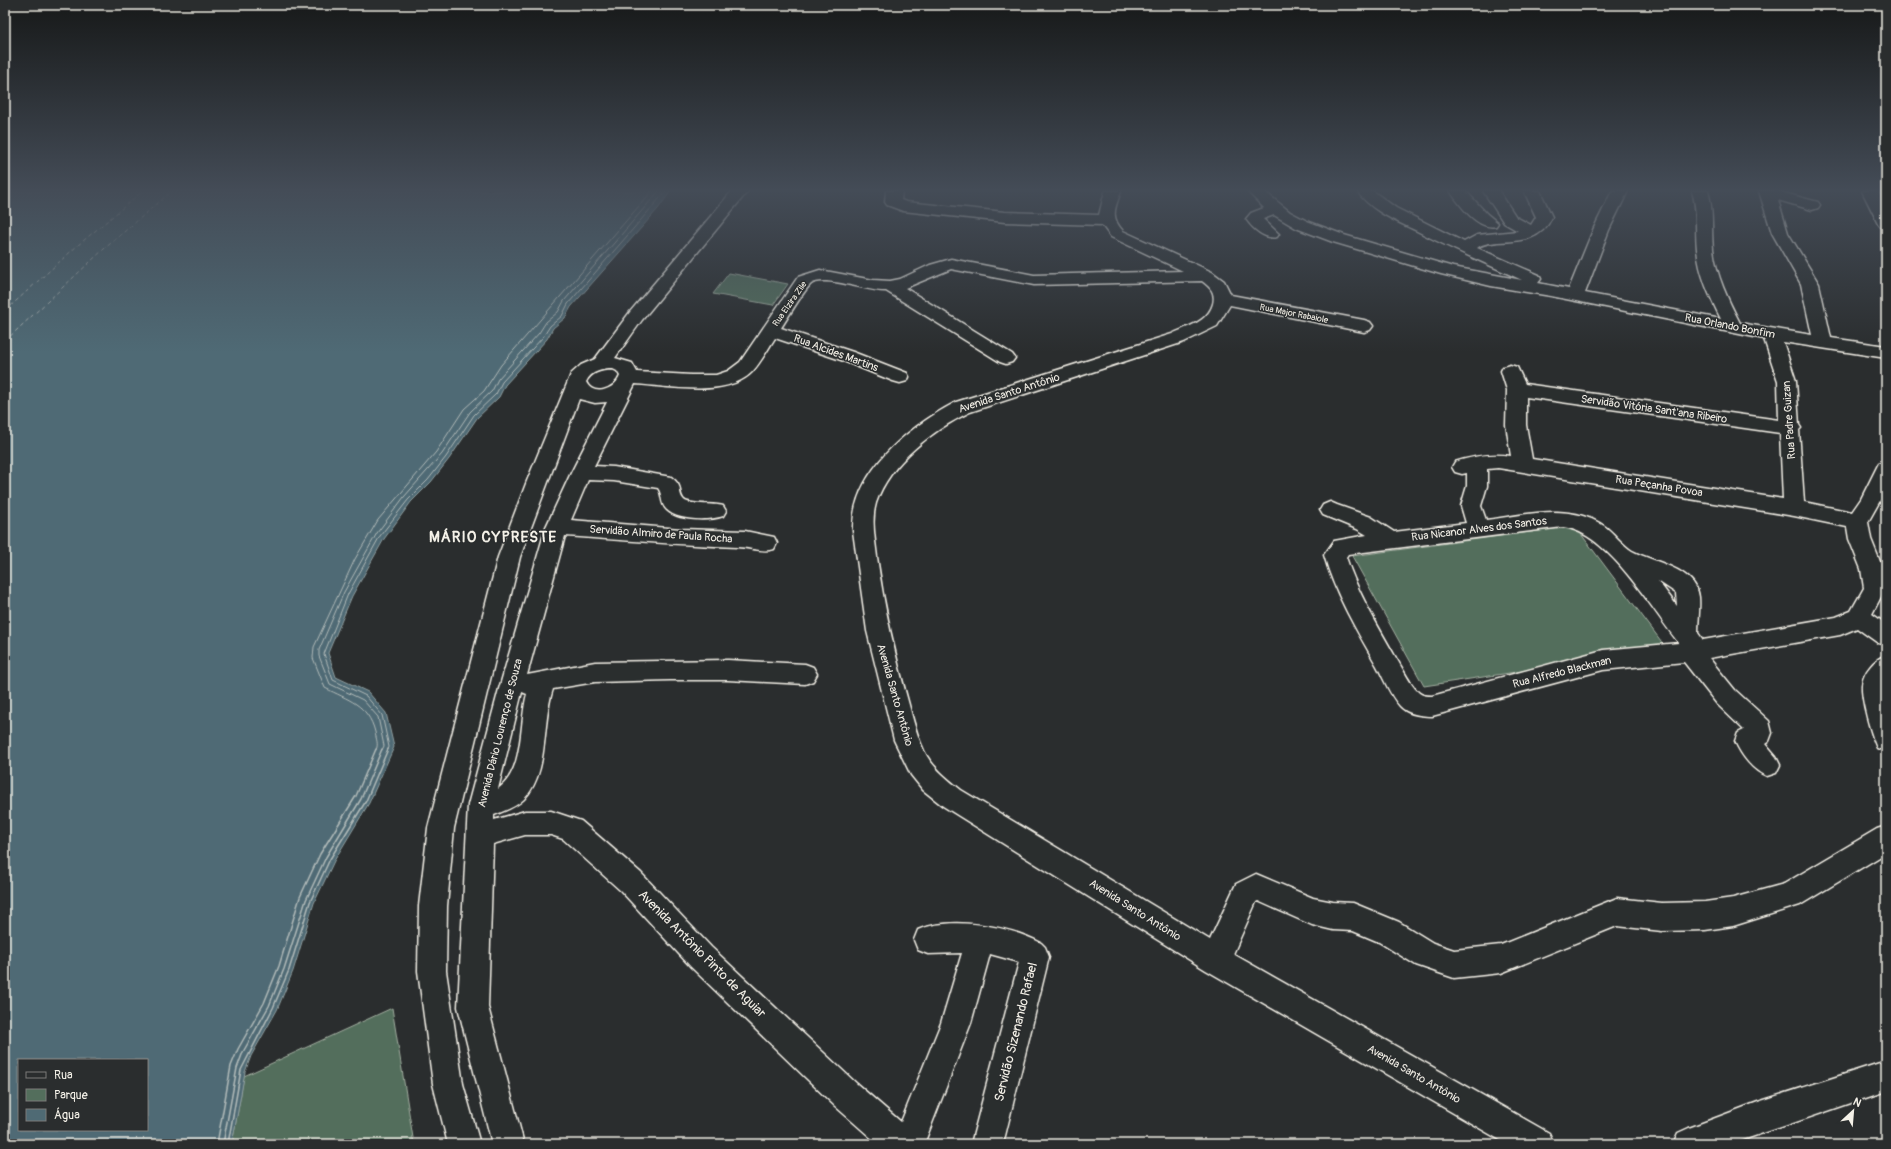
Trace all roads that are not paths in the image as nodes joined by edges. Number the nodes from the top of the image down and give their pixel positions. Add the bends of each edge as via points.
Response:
1 (695, 245) edge
2 (1140, 245) edge
3 (1359, 245) edge
4 (1457, 245) edge
5 (1471, 245) edge
6 (1593, 245) edge
7 (1705, 245) edge
8 (1787, 245) edge
9 (1465, 249) junction
10 (1206, 276) junction
11 (890, 286) junction
12 (1567, 294) junction
13 (1224, 299) junction
14 (1364, 326) dead end
15 (1734, 328) junction
16 (771, 331) junction
17 (1772, 335) junction
18 (1822, 343) junction
19 (1886, 352) edge
20 (1006, 358) dead end
21 (601, 364) junction
22 (1510, 370) dead end
23 (900, 376) dead end
24 (577, 383) junction
25 (627, 383) junction
26 (1517, 390) junction
27 (1791, 428) junction
28 (1523, 464) junction
29 (1886, 468) edge
30 (581, 472) junction
31 (1794, 508) junction
32 (1330, 510) dead end
33 (716, 511) dead end
34 (1857, 521) junction
35 (557, 527) junction
36 (1479, 530) junction
37 (1392, 540) junction
38 (766, 543) dead end
39 (1859, 617) junction
40 (1886, 636) edge
41 (1691, 646) junction
42 (1886, 665) edge
43 (805, 674) dead end
44 (544, 681) junction
45 (479, 684) junction
46 (511, 686) junction
47 (1886, 740) edge
48 (1767, 765) dead end
49 (481, 805) junction
50 (479, 836) junction
51 (1886, 838) edge
52 (980, 938) junction
53 (928, 940) dead end
54 (1216, 960) junction
55 (1886, 1076) edge
56 (464, 1144) edge
57 (508, 1144) edge
58 (902, 1144) edge
59 (908, 1144) edge
60 (987, 1144) edge
61 (1538, 1144) edge
62 (1689, 1144) edge

1 - 21 street via 636,316
2 - 10 street
3 - 12 street, Rua Orlando Bonfim via 1479,278
4 - 9 street, Rua Orlando Bonfim
5 - 9 street
6 - 12 street
7 - 15 street via 1716,294
8 - 18 street via 1810,284
9 - 12 street, Rua Orlando Bonfim
10 - 11 street, Rua Elzira Zile via 1034,280 951,264 942,265 917,279
10 - 13 street via 1220,286
11 - 16 street, Rua Elzira Zile via 828,276 812,277 804,281
11 - 20 street
12 - 15 street, Rua Orlando Bonfim
13 - 14 street, Rua Major Rabaiole
13 - 54 street, Avenida Santo Antônio via 1219,312 1211,322 1178,338 949,413 915,440 880,474 865,505 864,520 872,605 883,659 906,740 917,762 931,781 952,798
15 - 17 street, Rua Orlando Bonfim
16 - 23 street, Rua Alcides Martins
16 - 25 street, Rua Elzira Zile via 747,366 728,378 713,381
17 - 18 street, Rua Orlando Bonfim
17 - 27 street, Rua Padre Guizan via 1787,381
18 - 19 street, Rua Orlando Bonfim
21 - 24 street via 584,371
21 - 25 street via 612,363 622,366 628,371
22 - 26 street via 1515,378
24 - 25 street via 582,392 595,397 611,395
24 - 45 street via 509,557
25 - 30 street, Avenida Dário Lourenço de Souza
26 - 27 street, Servidão Vitória Sant'ana Ribeiro
26 - 28 street via 1516,427
27 - 31 street, Rua Padre Guizan
28 - 31 street, Rua Peçanha Povoa
28 - 36 street, Rua Peçanha Povoa via 1498,461 1470,465 1477,486 1471,506
29 - 34 street
30 - 33 street via 664,482 670,487 674,503 681,509 690,512
30 - 35 street, Avenida Dário Lourenço de Souza
31 - 34 street, Rua Peçanha Povoa
32 - 37 street via 1364,523
34 - 39 street via 1860,539 1872,569 1874,588
35 - 38 street, Servidão Almiro de Paula Rocha via 681,537 745,539
35 - 46 street, Avenida Dário Lourenço de Souza
36 - 37 street, Rua Nicanor Alves dos Santos
36 - 41 street, Rua Nicanor Alves dos Santos via 1560,519 1581,523 1599,534 1623,556
37 - 41 street, Rua Alfredo Blackman via 1342,547 1335,555 1335,560 1404,693 1417,704 1432,706 1603,660
39 - 40 street
39 - 41 street, Rua Alfredo Blackman via 1840,626
41 - 48 street, Rua Nicanor Alves dos Santos via 1726,698 1760,729 1758,736 1747,741
42 - 47 street via 1875,680 1874,686
43 - 44 street via 728,670 595,672
44 - 46 street
44 - 49 street via 538,698 526,771 522,779 516,790 503,799
45 - 46 street
45 - 56 street via 441,828 433,906 432,971 448,1084
46 - 49 street, Avenida Dário Lourenço de Souza
49 - 50 street, Avenida Dário Lourenço de Souza
50 - 57 street, Avenida Dário Lourenço de Souza via 473,1007
50 - 58 street, Avenida Antônio Pinto de Aguiar via 526,823 551,823 572,830 631,882 701,957 846,1095
51 - 54 street via 1790,896 1733,912 1705,916 1662,917 1617,912 1501,959 1454,964 1426,955 1389,932 1353,917 1333,916 1312,910 1256,887 1246,893
52 - 53 street, Servidão Sizenando Rafael
52 - 59 street via 956,1023
52 - 60 street, Servidão Sizenando Rafael via 999,940 1035,957
54 - 61 street, Avenida Santo Antônio
55 - 62 street via 1758,1118

